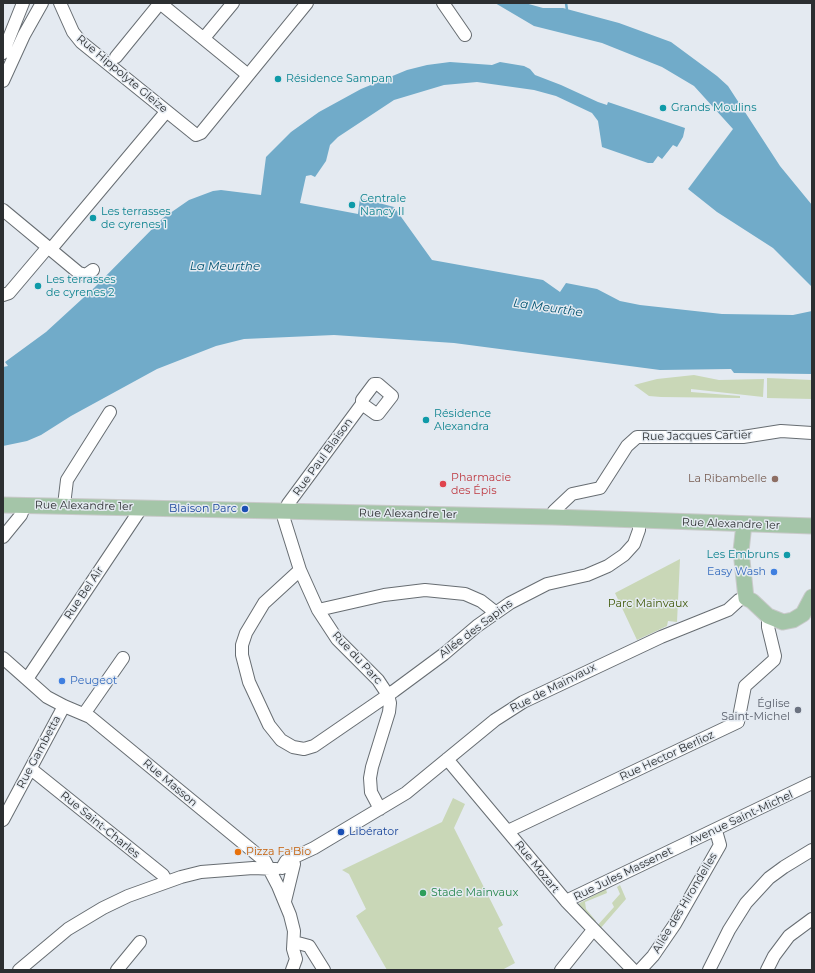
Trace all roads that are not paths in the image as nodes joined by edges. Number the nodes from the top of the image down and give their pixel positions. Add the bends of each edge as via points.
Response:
1 (23, 3) edge
2 (42, 3) edge
3 (60, 3) edge
4 (160, 3) edge
5 (233, 3) edge
6 (307, 3) edge
7 (443, 3) edge
8 (465, 35) dead end
9 (204, 38) junction
10 (3, 53) edge
11 (116, 57) dead end
12 (248, 75) junction
13 (3, 82) edge
14 (166, 112) junction
15 (3, 210) edge
16 (49, 248) junction
17 (93, 270) dead end
18 (3, 295) edge
19 (362, 404) dead end
20 (110, 412) dead end
21 (812, 434) edge
22 (3, 505) edge
23 (26, 505) junction
24 (64, 505) junction
25 (142, 507) junction
26 (285, 511) junction
27 (558, 517) junction
28 (639, 521) junction
29 (718, 523) junction
30 (744, 524) junction
31 (812, 526) edge
32 (3, 537) edge
33 (741, 542) junction
34 (300, 570) junction
35 (812, 597) edge
36 (746, 598) junction
37 (318, 610) junction
38 (495, 612) junction
39 (768, 616) junction
40 (3, 658) edge
41 (123, 658) dead end
42 (27, 679) junction
43 (388, 695) junction
44 (64, 706) junction
45 (84, 714) junction
46 (447, 759) junction
47 (31, 769) junction
48 (812, 774) edge
49 (807, 786) edge
50 (380, 809) junction
51 (3, 820) edge
52 (508, 831) junction
53 (716, 831) junction
54 (681, 846) joint
55 (314, 848) junction
56 (812, 850) edge
57 (294, 864) junction
58 (282, 868) junction
59 (270, 869) junction
60 (167, 882) junction
61 (285, 901) junction
62 (566, 902) junction
63 (812, 919) edge
64 (593, 930) junction
65 (140, 942) dead end
66 (294, 945) junction
67 (292, 969) edge
68 (19, 970) edge
69 (117, 970) edge
70 (324, 970) edge
71 (561, 970) edge
72 (633, 970) edge
73 (640, 970) edge
74 (709, 970) edge
75 (766, 970) edge

1 - 10 street
2 - 13 street
3 - 14 street, Rue Hippolyte Gleize via 73,32 81,42
4 - 9 street
4 - 11 street
5 - 9 street
6 - 12 street
7 - 8 street
9 - 12 street
12 - 14 street, Rue Hippolyte Gleize via 201,133 196,134
14 - 16 street
15 - 16 street
16 - 17 street via 79,273 86,275
16 - 18 street via 9,293
19 - 26 street, Rue Paul Blaison
20 - 24 street via 67,480
21 - 27 street, Rue Jacques Cartier via 781,431 743,437 637,437 627,446 600,488 572,494 554,511
22 - 23 main road, Rue Alexandre 1er
23 - 24 main road, Rue Alexandre 1er
23 - 32 street
24 - 25 main road, Rue Alexandre 1er
25 - 26 main road, Rue Alexandre 1er
25 - 42 street, Rue Bel Air
26 - 27 main road, Rue Alexandre 1er
26 - 34 street, Rue du Parc via 286,527
27 - 28 main road, Rue Alexandre 1er
28 - 29 main road, Rue Alexandre 1er
28 - 38 street, Allée des Sapins via 634,544 608,566 588,575 542,587
29 - 30 main road, Rue Alexandre 1er
29 - 33 main road
30 - 31 main road, Rue Alexandre 1er
30 - 33 main road
33 - 36 main road
34 - 37 street, Rue du Parc
34 - 43 street, Allée des Sapins via 264,603 246,633 242,645 244,664 253,692 275,734 293,747 310,748
35 - 39 main road via 806,610 793,620 778,621
36 - 39 main road via 752,600
36 - 46 street, Rue de Mainvaux via 739,600 728,610 661,637 529,698 504,713
37 - 38 street via 377,596 425,590 465,594 481,601
37 - 43 street, Rue du Parc via 337,639 378,680
38 - 43 street, Allée des Sapins
39 - 52 street, Rue Hector Berlioz via 768,627 776,656 745,686 740,719 735,724
40 - 42 street, Rue Masson
41 - 45 street
42 - 44 street, Rue Masson via 47,697
43 - 50 street, Rue du Parc via 389,712 370,778 371,792
44 - 45 street, Rue Masson
44 - 47 street, Rue Gambetta
45 - 59 street, Rue Masson via 265,861
46 - 50 street, Rue de Mainvaux
46 - 52 street, Rue Mozart
47 - 51 street, Rue Gambetta
47 - 60 street, Rue Saint-Charles via 163,875
48 - 49 street, Avenue Saint-Michel
49 - 53 street, Avenue Saint-Michel
50 - 55 street, Rue de Mainvaux
52 - 62 street, Rue Mozart
53 - 54 street, Avenue Saint-Michel
53 - 73 street, Allée des Hirondelles via 720,845 675,924 654,956
54 - 62 street, Rue Jules Massenet
55 - 57 street, Rue de Mainvaux
55 - 58 street, Rue de Mainvaux via 286,861
56 - 74 street via 769,878 746,903 728,930
57 - 58 street, Rue de Mainvaux via 286,869
57 - 61 street
58 - 59 street, Rue de Mainvaux
59 - 60 street, Rue de Mainvaux via 212,870
59 - 61 street, Rue Masson
60 - 68 street, Rue de Mainvaux via 128,896 82,920
61 - 66 street, Rue Masson via 293,929
62 - 64 street, Rue Mozart
63 - 75 street via 789,936
64 - 71 street
64 - 72 street, Rue Mozart
65 - 69 street
66 - 67 street, Rue Masson via 296,959
66 - 70 street via 309,946

